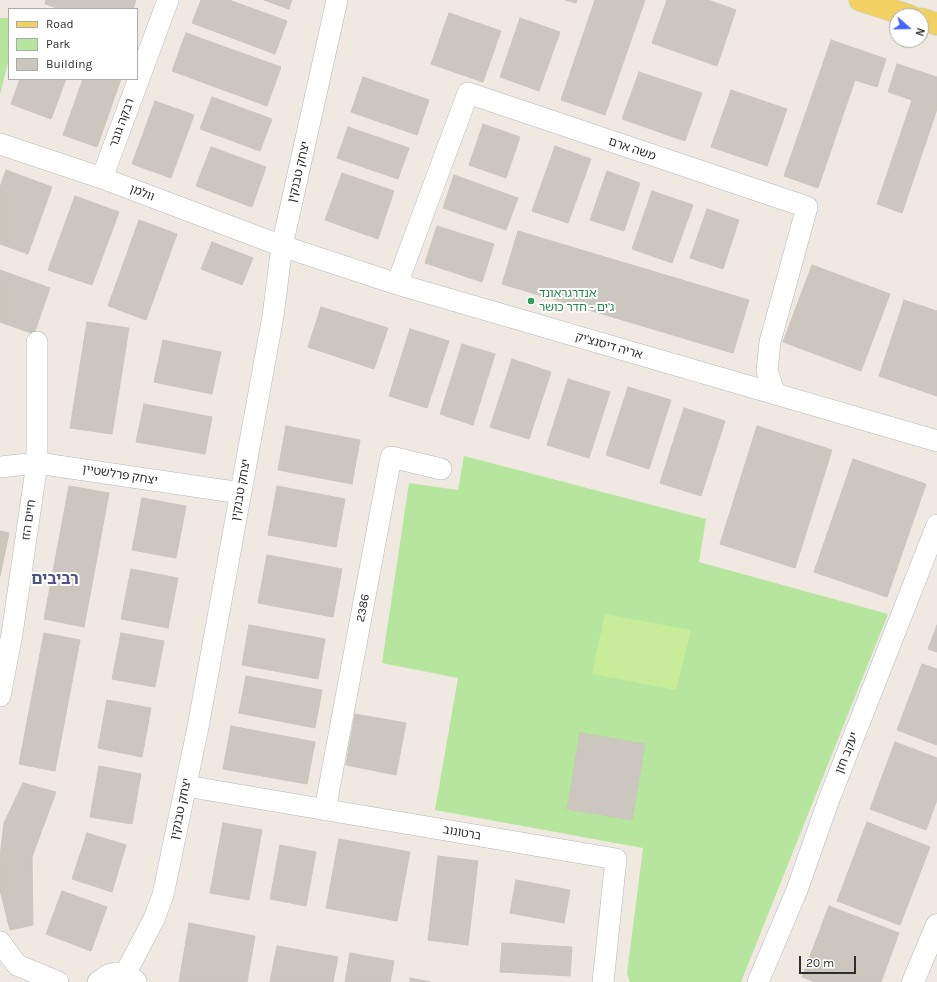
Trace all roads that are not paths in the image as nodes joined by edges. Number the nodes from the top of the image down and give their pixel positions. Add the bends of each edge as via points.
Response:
1 (168, 0) edge
2 (337, 0) edge
3 (860, 0) edge
4 (889, 9) edge
5 (0, 144) edge
6 (102, 178) junction
7 (282, 246) junction
8 (397, 284) junction
9 (37, 342) dead end
10 (776, 394) junction
11 (937, 441) edge
12 (37, 463) junction
13 (0, 467) edge
14 (441, 469) dead end
15 (241, 493) junction
16 (937, 524) edge
17 (0, 696) edge
18 (186, 786) junction
19 (325, 810) junction
20 (937, 925) edge
21 (0, 942) edge
22 (131, 978) edge
23 (58, 982) edge
24 (98, 982) edge
25 (603, 982) edge
26 (758, 982) edge
27 (913, 982) edge

1 - 6 street, רבקה גובר
2 - 7 street, יצחק טבנקין
3 - 4 main road
5 - 6 street, וולמן
6 - 7 street, וולמן
7 - 8 street, אריה דיסנצ'יק
7 - 15 street, יצחק טבנקין via 273,316
8 - 10 street, אריה דיסנצ'יק
8 - 10 street, משה ארם via 468,93 807,208 770,342 767,371
9 - 12 street, חיים הזז
10 - 11 street, אריה דיסנצ'יק
12 - 13 street, יצחק פרלשטיין
12 - 15 street, יצחק פרלשטיין
12 - 17 street, חיים הזז via 12,634
14 - 19 street, 2386 via 391,457
15 - 18 street, יצחק טבנקין
16 - 26 street, יעקב חזן via 828,802 797,890
18 - 19 street, ברטונוב
18 - 22 street, יצחק טבנקין via 163,895
19 - 25 street, ברטונוב via 616,859
20 - 27 street
21 - 23 street via 16,966
22 - 24 street via 116,973

